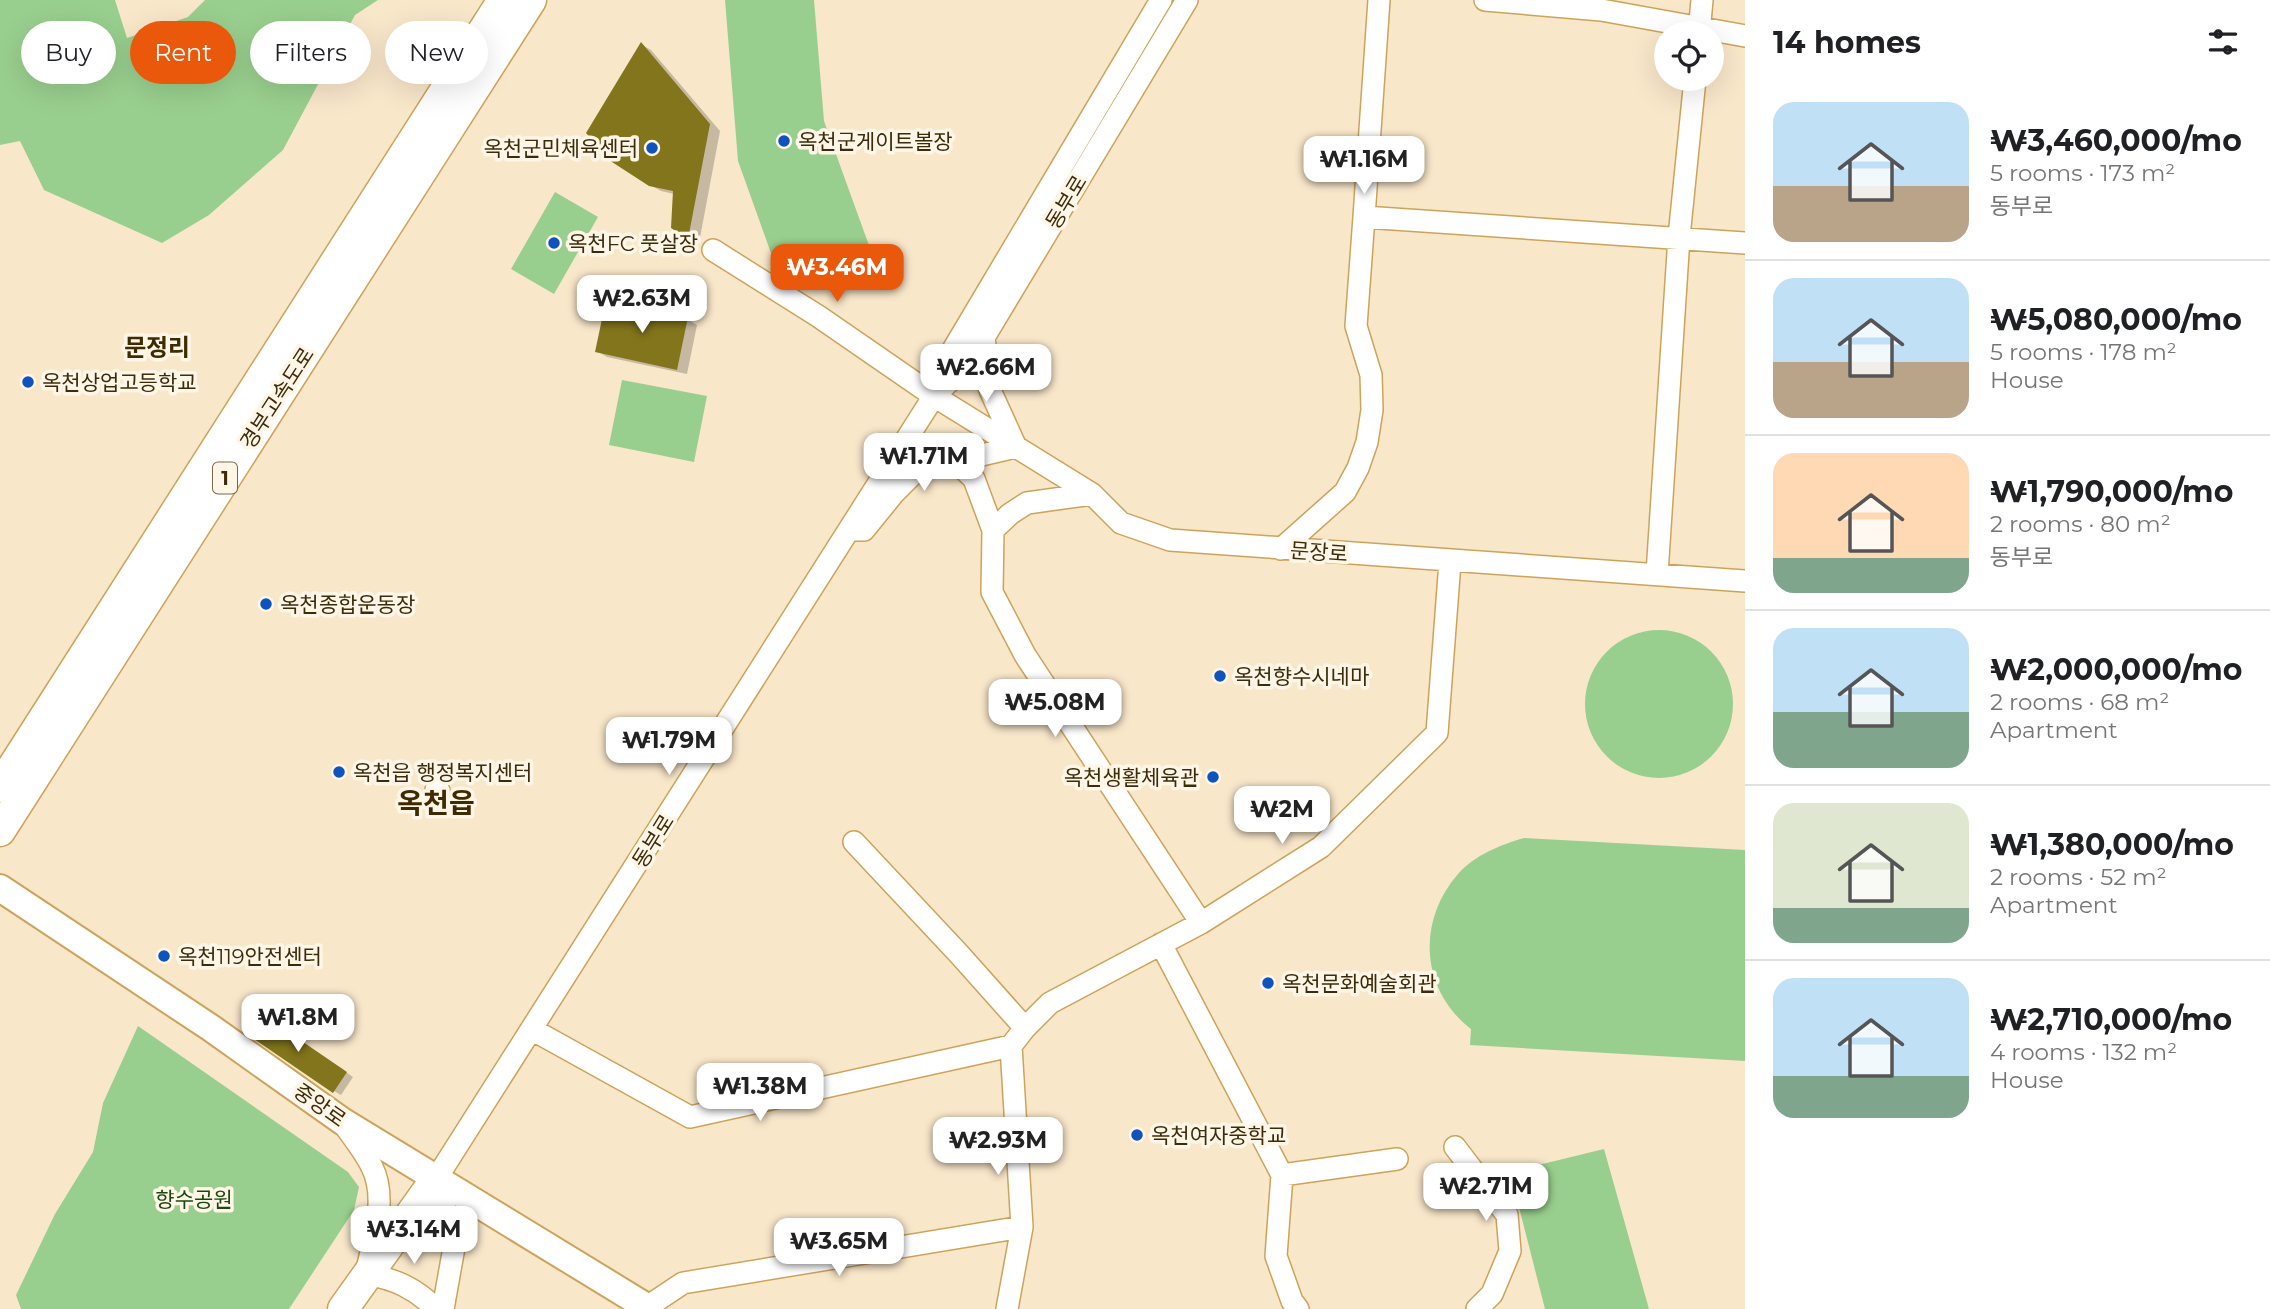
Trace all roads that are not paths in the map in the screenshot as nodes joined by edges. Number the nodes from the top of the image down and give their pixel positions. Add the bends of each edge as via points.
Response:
1 (503, 0) edge
2 (531, 0) edge
3 (1161, 0) edge
4 (1187, 0) edge
5 (1379, 0) edge
6 (1485, 0) edge
7 (1702, 0) edge
8 (1655, 21) edge
9 (1701, 21) edge
10 (1724, 33) edge
11 (1745, 36) edge
12 (1694, 91) edge
13 (1364, 217) junction
14 (1679, 237) junction
15 (1745, 243) edge
16 (713, 250) dead end
17 (984, 337) junction
18 (934, 396) junction
19 (1016, 447) junction
20 (951, 457) junction
21 (1092, 494) junction
22 (851, 529) junction
23 (993, 530) junction
24 (1281, 549) junction
25 (1450, 562) junction
26 (1657, 574) junction
27 (1745, 581) edge
28 (0, 787) edge
29 (0, 831) edge
30 (854, 842) dead end
31 (0, 888) edge
32 (1201, 923) junction
33 (1161, 944) junction
34 (1025, 1028) junction
35 (533, 1030) junction
36 (1011, 1046) junction
37 (342, 1121) junction
38 (1455, 1147) dead end
39 (1397, 1159) dead end
40 (1282, 1175) junction
41 (436, 1179) junction
42 (1022, 1227) junction
43 (366, 1274) junction
44 (648, 1308) edge
45 (343, 1309) edge
46 (436, 1309) edge
47 (443, 1309) edge
48 (1007, 1309) edge
49 (1298, 1309) edge
50 (1477, 1309) edge

1 - 28 highway, 경부고속도로 / 1
2 - 29 highway, 경부고속도로 / 1
3 - 18 street, 동부로 via 951,353
4 - 17 street, 동부로
5 - 13 street
6 - 8 street via 1601,10
7 - 9 street
10 - 11 street
12 - 14 street
13 - 14 street
13 - 24 street via 1356,326 1371,375 1367,442 1345,492
14 - 15 street
14 - 26 street
16 - 18 street, 문장로
17 - 18 street, 동부로 via 968,365
17 - 19 street via 990,390
18 - 19 street, 문장로
18 - 22 street, 동부로
19 - 20 street
19 - 21 street, 문장로
20 - 22 street via 915,472 864,530
20 - 23 street via 974,479
21 - 23 street via 1027,503
21 - 24 street, 문장로 via 1121,523 1170,540
22 - 35 street, 동부로
23 - 32 street via 992,592 1025,655
24 - 25 street, 문장로
25 - 26 street, 문장로
25 - 32 street via 1437,733 1321,847
26 - 27 street, 문장로
30 - 34 street
31 - 37 main road, 중앙로
32 - 33 street
33 - 34 street via 1050,1003
33 - 40 street
34 - 36 street
35 - 36 street via 690,1117
35 - 41 street, 동부로
36 - 42 street
37 - 41 main road, 중앙로
37 - 43 street via 373,1168 377,1185 379,1210
38 - 50 street via 1507,1215 1510,1251 1492,1294
39 - 40 street
40 - 49 street via 1276,1256
41 - 43 highway
41 - 44 main road, 중앙로
41 - 47 street via 455,1242
42 - 44 street via 683,1283
42 - 48 street
43 - 45 highway
43 - 46 street via 415,1290

